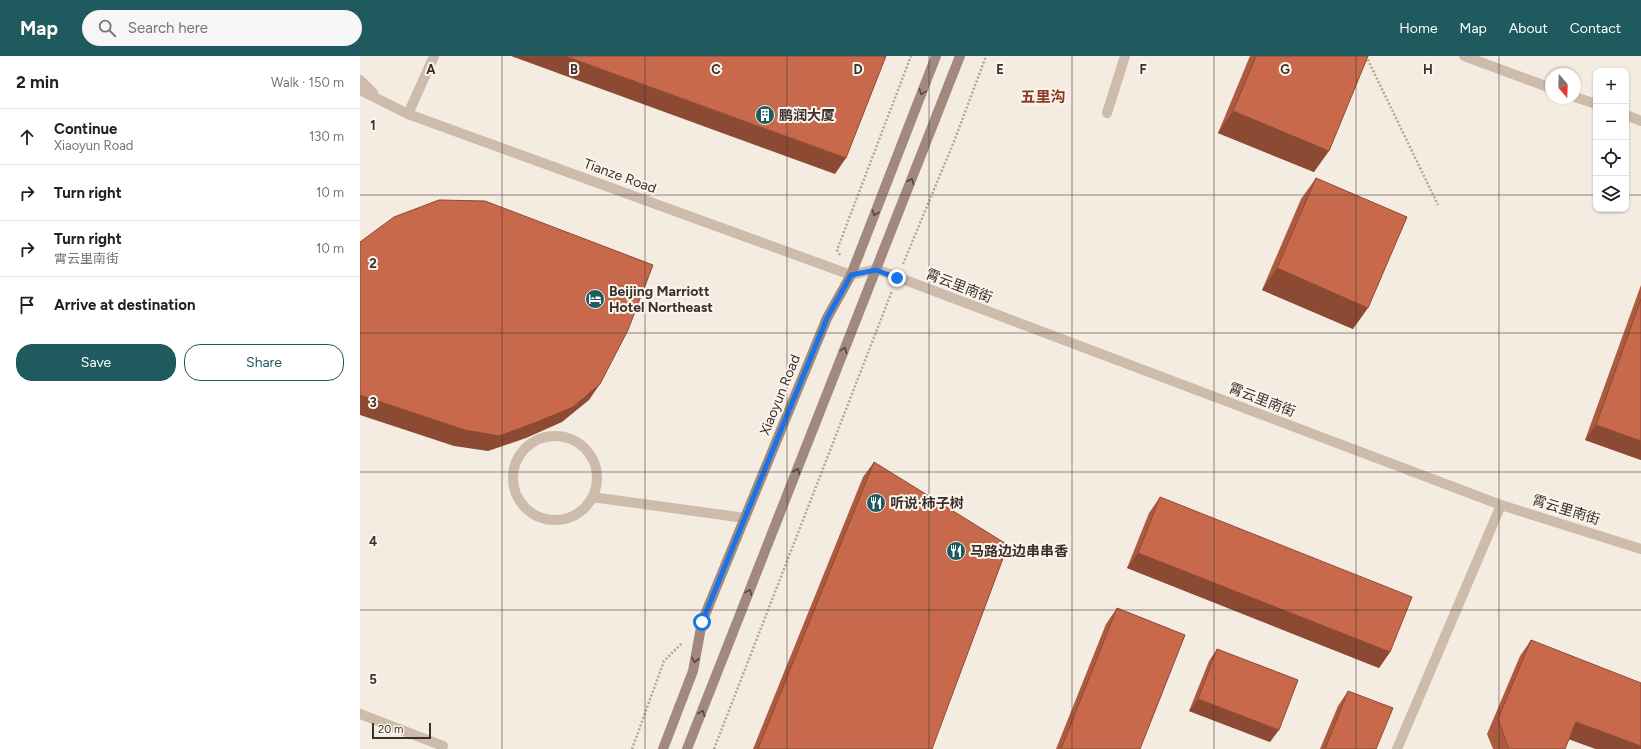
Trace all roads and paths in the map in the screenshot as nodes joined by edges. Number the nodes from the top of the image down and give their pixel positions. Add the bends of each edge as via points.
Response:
1 (434, 56) edge
2 (911, 56) edge
3 (936, 56) edge
4 (960, 56) edge
5 (986, 56) edge
6 (1125, 56) edge
7 (1366, 56) edge
8 (1464, 56) edge
9 (360, 80) edge
10 (1545, 86) edge
11 (360, 90) edge
12 (1581, 99) edge
13 (380, 100) junction
14 (1593, 103) edge
15 (1107, 113) dead end
16 (408, 114) junction
17 (1629, 116) edge
18 (1641, 121) edge
19 (1438, 205) dead end
20 (876, 270) junction
21 (851, 275) junction
22 (897, 278) junction
23 (592, 497) junction
24 (1501, 504) junction
25 (745, 518) junction
26 (1641, 549) edge
27 (702, 622) junction
28 (360, 714) edge
29 (443, 746) dead end
30 (632, 749) edge
31 (663, 749) edge
32 (687, 749) edge
33 (714, 749) edge
34 (1397, 749) edge

1 - 16 street
2 - 21 path via 837,250
3 -> 21 main road, Xiaoyun Road
20 -> 4 main road
5 - 22 path via 955,139
6 - 15 street
7 - 19 path
8 - 10 street
9 - 13 street, Tianze Road
11 - 13 street, Tianze Road
12 - 14 street
13 - 16 street, Tianze Road
16 - 21 street, Tianze Road
17 - 18 street
20 - 21 street
20 - 22 street, 霄云里南街
32 -> 20 main road
21 - 25 main road, Xiaoyun Road via 827,318
22 - 24 street, 霄云里南街
22 - 33 path
23 - 23 street via 598,477 595,463 588,451 577,441 564,436 543,437 525,447 517,459 512,472 518,500 539,518 553,521 567,519 580,513
23 - 25 street
24 - 26 street, 霄云里南街
24 - 34 street
25 - 27 main road, Xiaoyun Road
27 - 30 path via 664,662
27 -> 31 main road, Xiaoyun Road via 693,671
28 - 29 street

